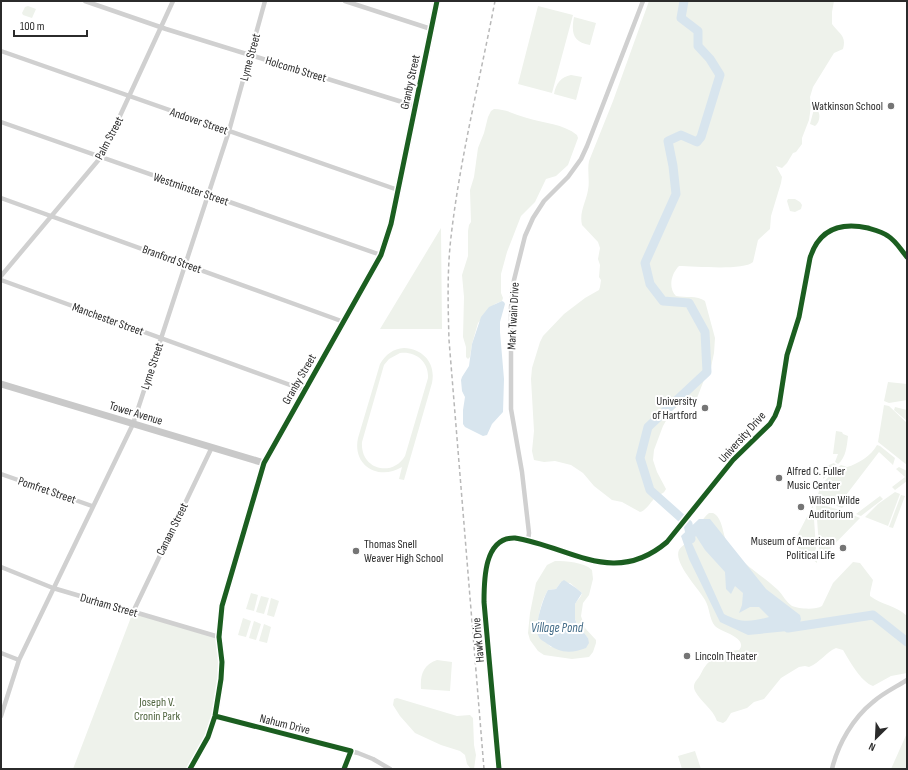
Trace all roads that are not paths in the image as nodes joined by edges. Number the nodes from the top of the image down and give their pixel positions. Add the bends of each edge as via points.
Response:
1 (85, 1) edge
2 (173, 1) edge
3 (265, 1) edge
4 (345, 1) edge
5 (437, 1) edge
6 (643, 1) edge
7 (161, 28) junction
8 (431, 29) junction
9 (1, 51) edge
10 (250, 55) junction
11 (130, 96) junction
12 (415, 106) junction
13 (1, 122) edge
14 (229, 131) junction
15 (101, 157) junction
16 (398, 190) junction
17 (208, 194) junction
18 (1, 198) edge
19 (51, 216) junction
20 (381, 255) junction
21 (907, 257) edge
22 (186, 264) junction
23 (1, 276) edge
24 (1, 280) edge
25 (344, 322) junction
26 (161, 338) junction
27 (1, 384) edge
28 (304, 390) junction
29 (133, 424) junction
30 (212, 447) junction
31 (264, 463) junction
32 (1, 474) edge
33 (92, 506) junction
34 (528, 541) junction
35 (1, 567) edge
36 (53, 588) junction
37 (133, 612) junction
38 (219, 637) junction
39 (1, 653) edge
40 (19, 660) junction
41 (907, 680) edge
42 (1, 716) edge
43 (215, 716) junction
44 (351, 751) junction
45 (190, 769) edge
46 (344, 769) edge
47 (390, 769) edge
48 (499, 769) edge
49 (832, 769) edge

1 - 7 street, Holcomb Street
2 - 7 street, Palm Street
3 - 10 street, Lyme Street
4 - 8 street
5 - 8 main road, Granby Street
6 - 34 street, Mark Twain Drive via 587,146 568,177 544,201 533,218 515,271 511,307 510,399
7 - 10 street, Holcomb Street
7 - 11 street, Palm Street
8 - 12 main road, Granby Street
9 - 11 street, Andover Street
10 - 12 street, Holcomb Street
10 - 14 street, Lyme Street
11 - 14 street, Andover Street
11 - 15 street, Palm Street
12 - 16 main road, Granby Street
13 - 15 street, Westminster Street
14 - 16 street, Andover Street
14 - 17 street, Lyme Street
15 - 17 street, Westminster Street
15 - 19 street, Palm Street
16 - 20 main road, Granby Street
17 - 20 street, Westminster Street
17 - 22 street, Lyme Street
18 - 19 street, Branford Street
19 - 22 street, Branford Street
19 - 23 street, Palm Street
20 - 25 main road, Granby Street
21 - 34 street, University Drive via 887,235 862,227 836,228 818,241 810,258 800,317 789,349 775,416 733,460 680,527 656,551 638,559 604,564
22 - 25 street, Branford Street
22 - 26 street, Lyme Street
24 - 26 street, Manchester Street
25 - 28 main road, Granby Street
26 - 28 street, Manchester Street
26 - 29 street, Lyme Street
27 - 29 main road, Tower Avenue
28 - 31 main road, Granby Street
29 - 30 main road, Tower Avenue
29 - 33 street, Lyme Street
30 - 31 main road, Tower Avenue
30 - 37 street, Canaan Street
31 - 38 main road, Granby Street via 222,606
32 - 33 street, Pomfret Street
33 - 36 street, Lyme Street
34 - 48 street, Hawk Drive via 512,538 499,543 490,556 485,577 484,602
35 - 36 street, Durham Street
36 - 37 street, Durham Street
36 - 40 street, Lyme Street
37 - 38 street, Durham Street
38 - 43 main road, Granby Street via 222,679
39 - 40 street
40 - 42 street, Lyme Street
41 - 49 street via 872,702 855,721 840,745
43 - 44 street, Nahum Drive
43 - 45 main road, Granby Street via 208,737
44 - 46 street
44 - 47 street, Nahum Drive via 374,759

